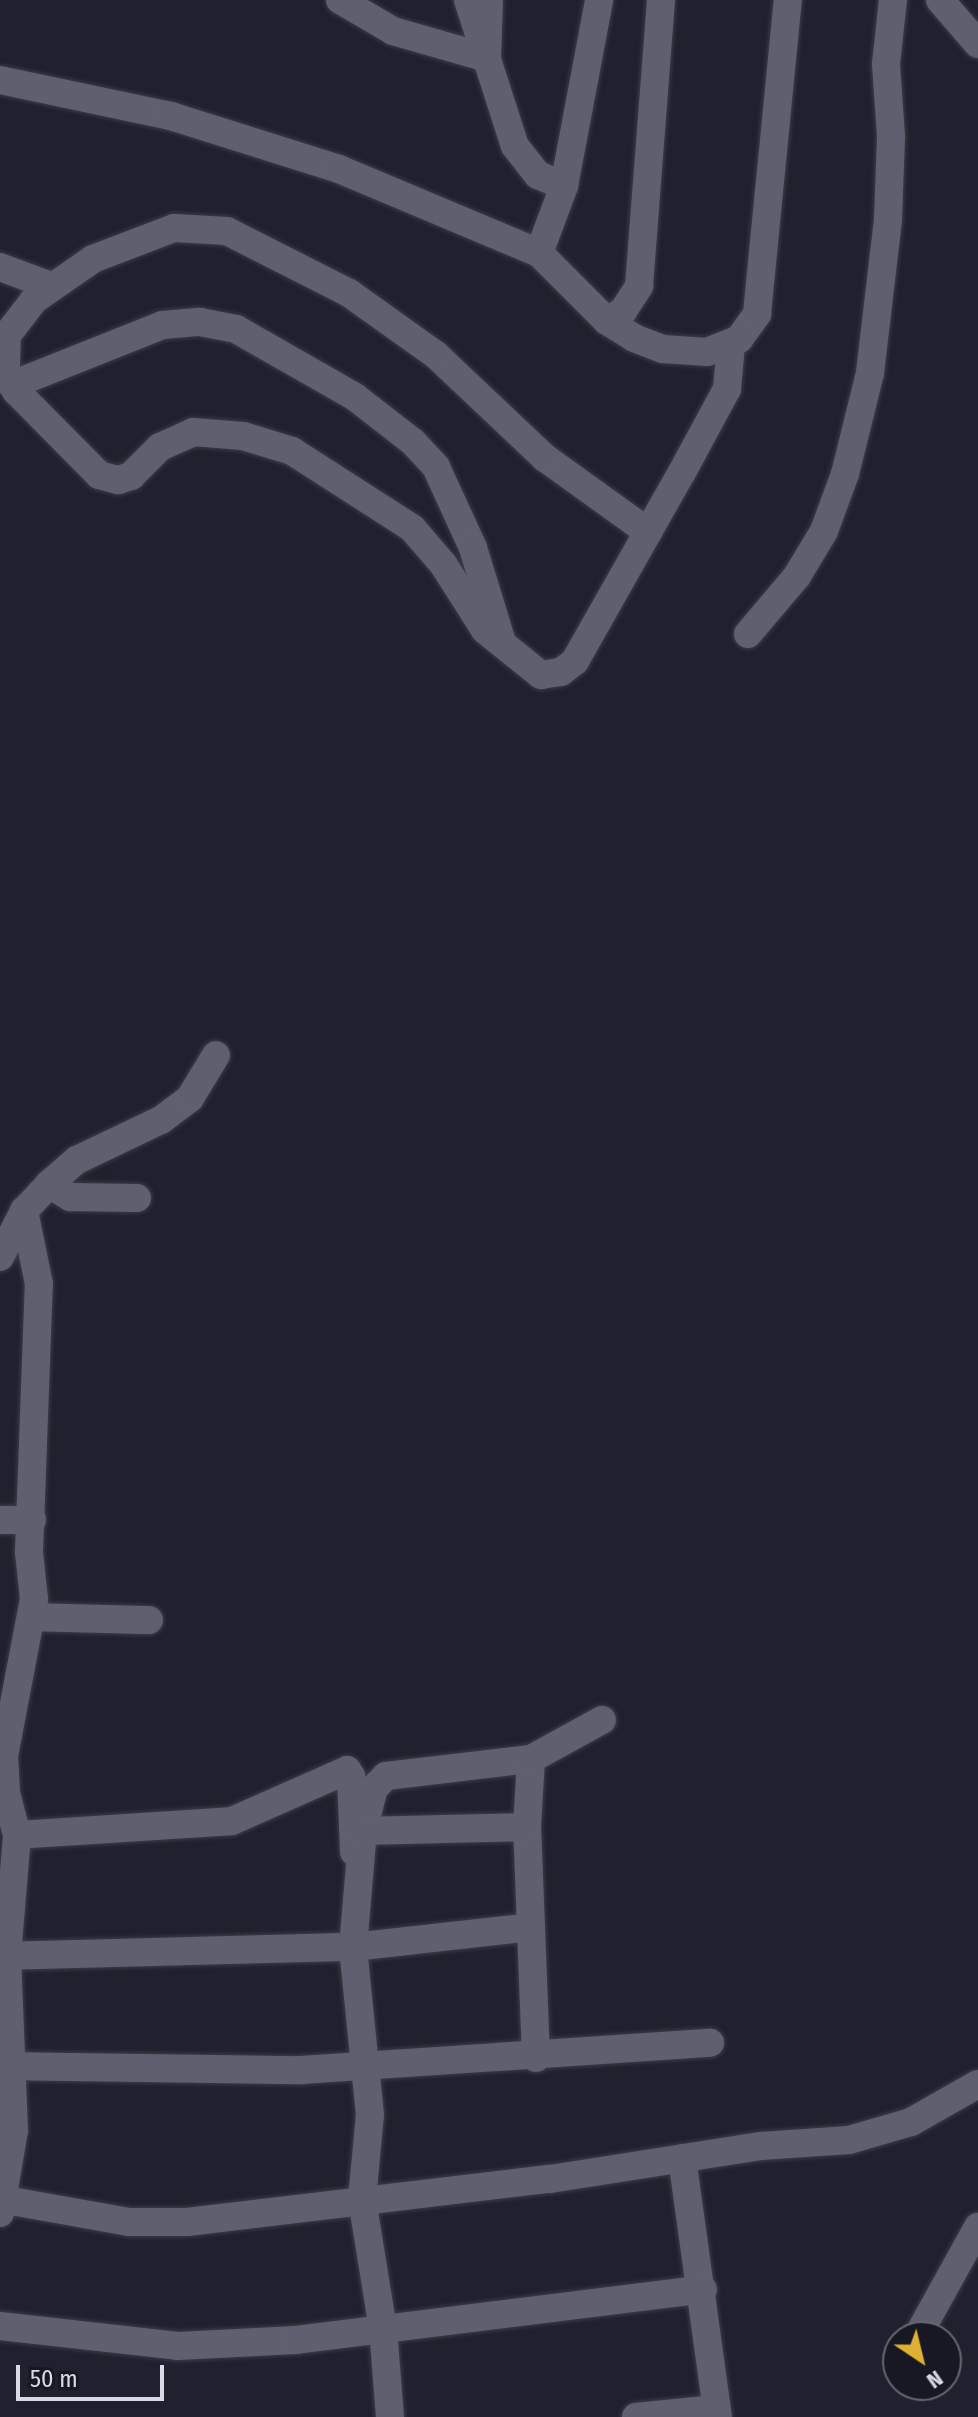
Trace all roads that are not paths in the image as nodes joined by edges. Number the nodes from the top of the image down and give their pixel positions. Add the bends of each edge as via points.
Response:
1 (340, 0) edge
2 (468, 0) edge
3 (489, 0) edge
4 (599, 0) edge
5 (661, 0) edge
6 (788, 0) edge
7 (893, 0) edge
8 (940, 0) edge
9 (978, 44) edge
10 (487, 58) junction
11 (0, 80) edge
12 (564, 186) junction
13 (539, 253) junction
14 (0, 267) edge
15 (51, 286) junction
16 (607, 321) junction
17 (731, 345) junction
18 (12, 385) junction
19 (648, 532) junction
20 (748, 634) dead end
21 (503, 648) junction
22 (216, 1055) dead end
23 (49, 1184) junction
24 (137, 1198) dead end
25 (24, 1211) junction
26 (0, 1257) edge
27 (0, 1520) edge
28 (32, 1520) junction
29 (32, 1617) junction
30 (149, 1620) dead end
31 (602, 1720) dead end
32 (531, 1759) junction
33 (527, 1827) junction
34 (363, 1831) junction
35 (17, 1835) junction
36 (359, 1866) junction
37 (531, 1927) junction
38 (353, 1947) junction
39 (4, 1956) edge
40 (710, 2043) dead end
41 (536, 2058) junction
42 (365, 2064) junction
43 (6, 2066) edge
44 (978, 2084) edge
45 (682, 2158) junction
46 (362, 2199) junction
47 (1, 2204) edge
48 (978, 2227) edge
49 (703, 2289) junction
50 (926, 2321) edge
51 (0, 2326) edge
52 (383, 2329) junction
53 (717, 2413) edge
54 (390, 2417) edge
55 (636, 2417) edge

1 - 10 street via 393,31
2 - 10 street
3 - 10 street
4 - 12 street
5 - 16 street via 639,286 623,311
6 - 17 street via 757,314
7 - 20 street via 886,64 891,136 888,219 870,373 845,474 824,531 797,576
8 - 9 street
10 - 12 street via 515,146 538,175
11 - 13 street via 171,116 339,169
12 - 13 street
13 - 16 street
14 - 15 street
15 - 18 street via 18,316 7,335 4,357
15 - 19 street via 93,259 174,228 210,227 243,237 349,293 436,355 545,458
16 - 17 street via 663,349 707,352
17 - 19 street via 727,389
18 - 21 street via 93,470 112,480 131,476 160,447 193,432 267,442 315,463 412,528 443,564 469,610
18 - 21 street via 181,322 236,329 289,356 355,397 436,467 473,548
19 - 21 street via 569,667 541,675
22 - 23 street via 190,1098 161,1120 77,1160
23 - 24 street via 70,1197
23 - 25 street
25 - 26 street
25 - 28 street via 39,1284
27 - 28 street
28 - 29 street
29 - 30 street
29 - 35 street via 4,1756 6,1793
31 - 32 street
32 - 33 street
32 - 34 street via 386,1776 374,1788
33 - 34 street
33 - 37 street
34 - 36 street
35 - 36 street via 232,1821 347,1770
35 - 39 street
36 - 38 street
37 - 38 street
37 - 41 street
38 - 39 street
38 - 42 street
39 - 43 street
40 - 41 street
41 - 42 street
42 - 43 street via 301,2070
42 - 46 street via 370,2115
43 - 47 street via 14,2130
44 - 45 street via 911,2122 849,2140
45 - 46 street
45 - 49 street
46 - 47 street via 187,2222 129,2222
46 - 52 street
48 - 50 street
49 - 52 street
49 - 53 street
51 - 52 street via 178,2346
52 - 54 street
53 - 55 street

